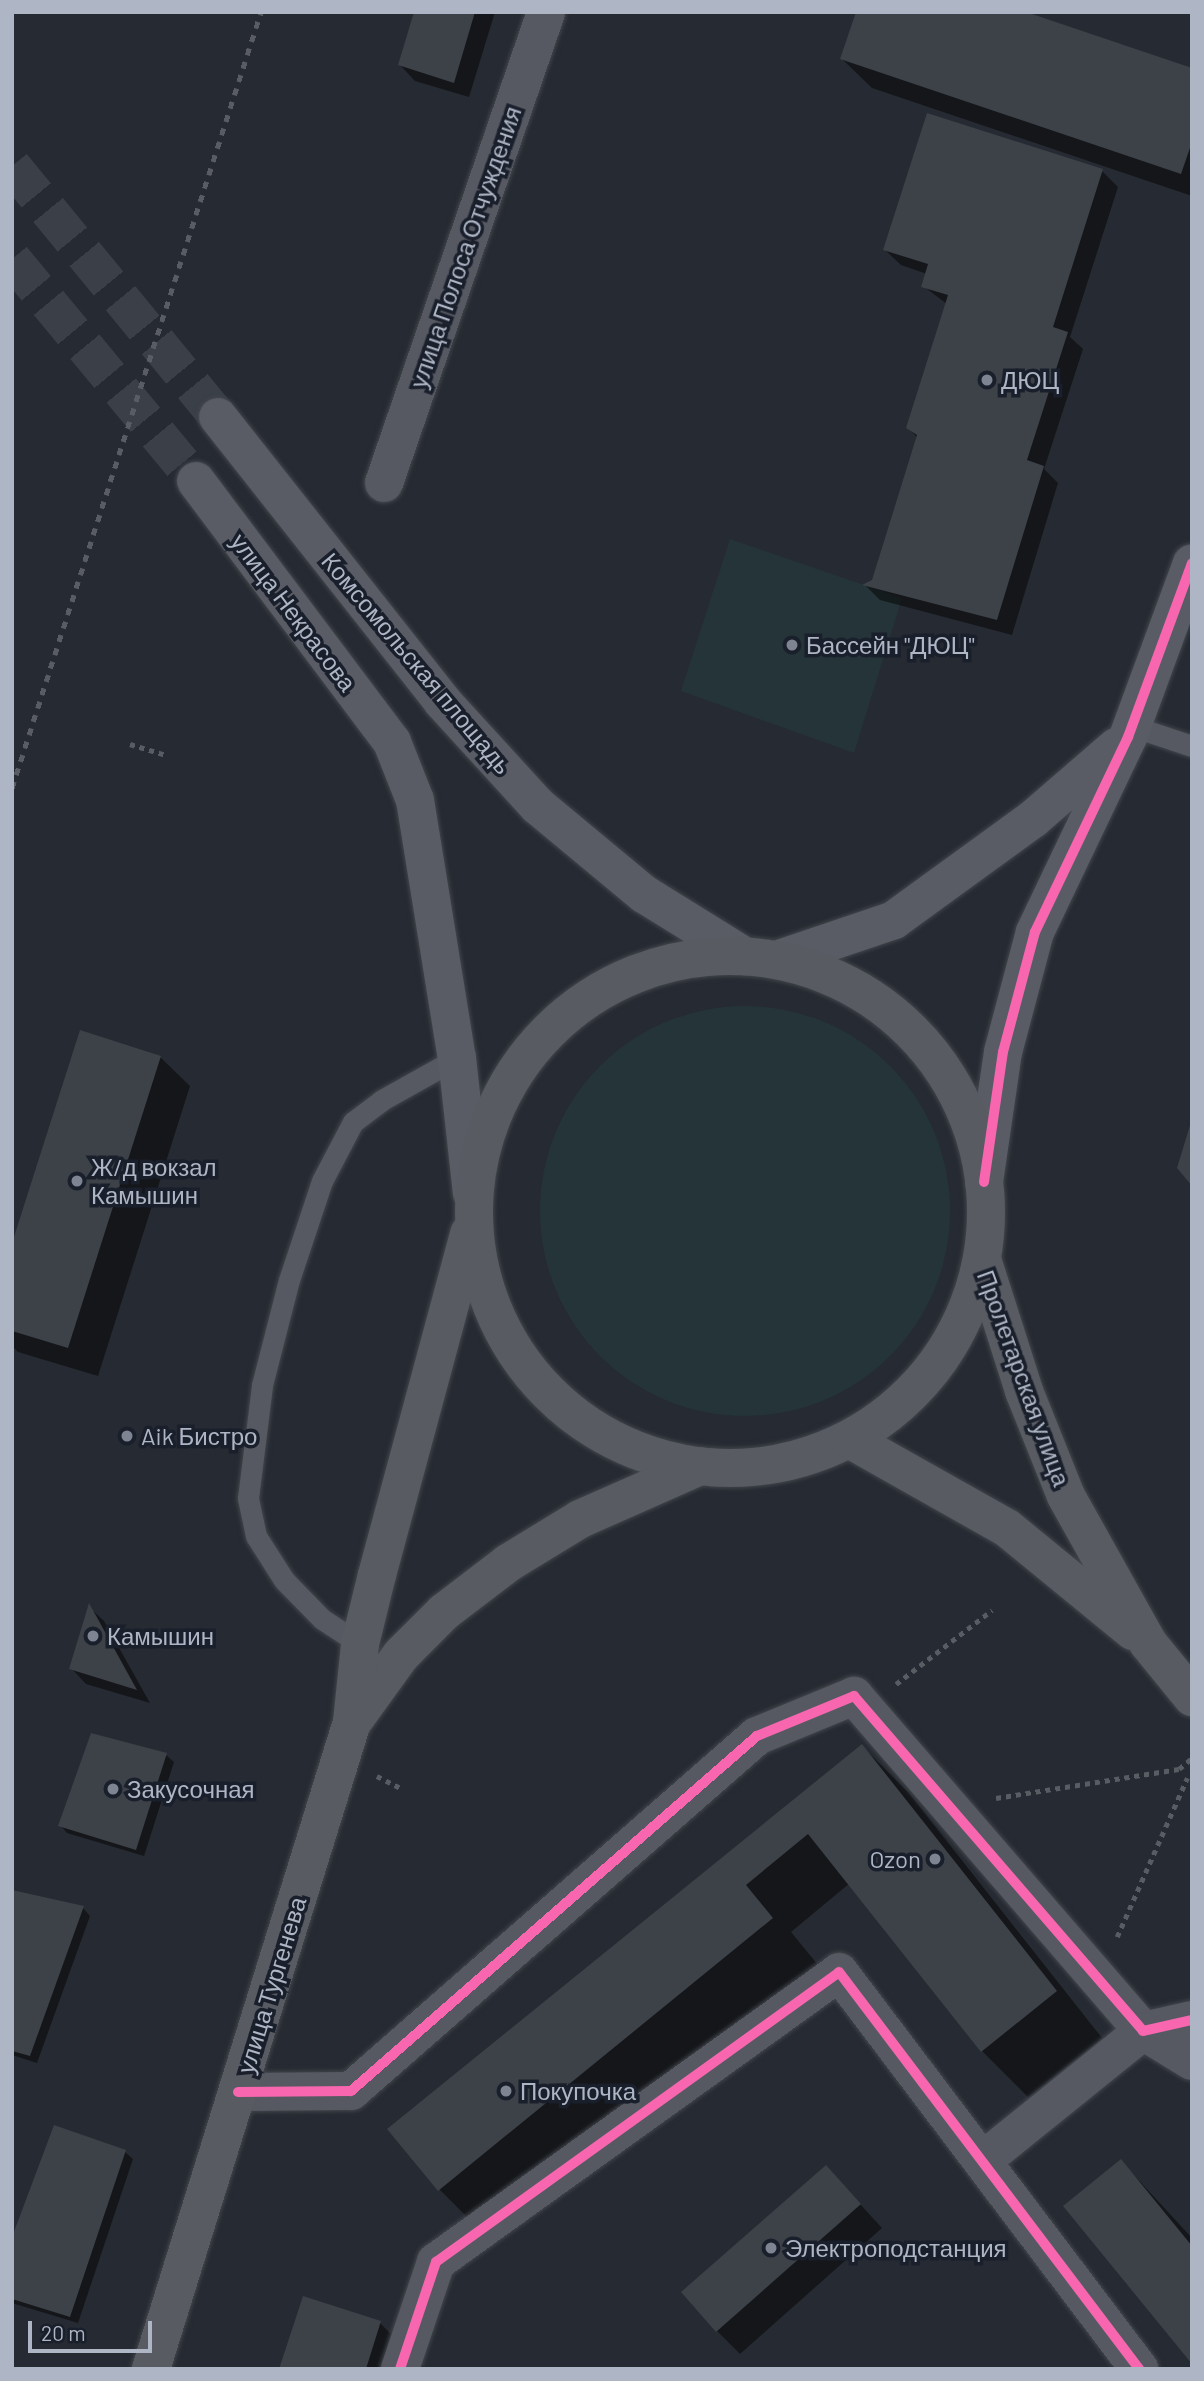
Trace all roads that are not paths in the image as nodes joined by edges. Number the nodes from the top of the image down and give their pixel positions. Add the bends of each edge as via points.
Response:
1 (546, 12) edge
2 (218, 417) tunnel mouth
3 (196, 481) tunnel mouth
4 (384, 483) dead end
5 (1192, 563) edge
6 (1130, 731) junction
7 (392, 742) joint
8 (1192, 746) edge
9 (744, 956) junction
10 (782, 958) junction
11 (457, 1058) junction
12 (984, 1182) junction
13 (472, 1193) junction
14 (469, 1233) junction
15 (982, 1259) junction
16 (849, 1439) junction
17 (700, 1466) junction
18 (1148, 1643) junction
19 (360, 1644) junction
20 (1192, 1697) edge
21 (352, 1722) junction
22 (1192, 2020) edge
23 (1143, 2031) junction
24 (1192, 2061) edge
25 (237, 2092) junction
26 (982, 2161) junction
27 (151, 2369) edge
28 (400, 2369) edge
29 (1139, 2369) edge

1 - 4 street, улица Полоса Отчуждения
2 - 9 main road, Комсомольская площадь via 442,701 538,806 644,894
3 - 7 main road, улица Некрасова
5 - 6 main road
6 - 8 lane
6 - 10 main road via 1033,820 894,920
6 - 12 main road via 1035,932 1003,1052
7 - 11 main road, Комсомольская площадь via 415,800
9 - 10 main road, Комсомольская площадь
9 - 13 main road, Комсомольская площадь via 688,960 635,975 570,1013 527,1058 507,1088 481,1148
10 - 12 main road, Комсомольская площадь via 863,993 901,1021 933,1055 959,1098 974,1136
11 - 13 main road, Комсомольская площадь
11 - 19 lane via 382,1100 353,1122 322,1181 289,1280 262,1385 248,1498 256,1536 284,1580 322,1619
12 - 15 main road, Комсомольская площадь
13 - 14 main road, Комсомольская площадь
14 - 17 main road, Комсомольская площадь via 497,1316 544,1387 604,1434 650,1455
14 - 19 main road
15 - 16 main road, Комсомольская площадь via 969,1303 933,1368 884,1416
15 - 18 main road, Пролетарская улица via 1024,1391 1066,1496
16 - 17 main road, Комсомольская площадь via 788,1462 741,1468
16 - 18 main road, Пролетарская улица via 1007,1528
17 - 21 main road via 580,1519 508,1563 444,1612 401,1655
18 - 20 main road, Пролетарская улица
19 - 21 main road
21 - 25 main road, улица Тургенева
22 - 23 street
23 - 24 street
23 - 25 street via 854,1696 757,1736 351,2091
23 - 26 street
25 - 27 main road, улица Тургенева
26 - 28 street via 839,1972 436,2262
26 - 29 street

